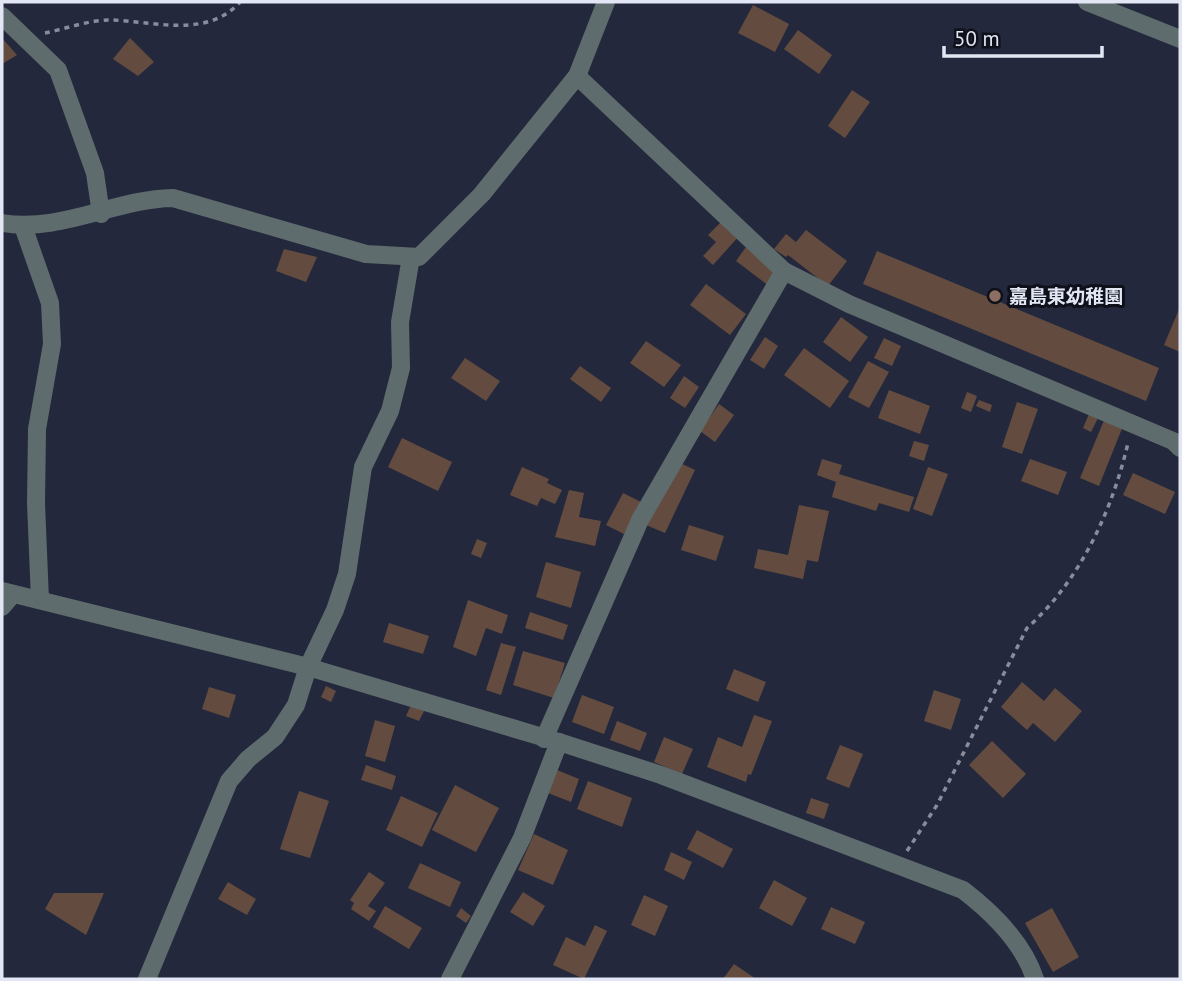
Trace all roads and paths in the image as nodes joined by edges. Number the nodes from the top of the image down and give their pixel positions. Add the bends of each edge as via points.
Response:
1 (240, 2) edge
2 (606, 2) edge
3 (1087, 2) edge
4 (2, 16) edge
5 (25, 38) junction
6 (1180, 38) edge
7 (577, 76) junction
8 (101, 214) junction
9 (2, 223) edge
10 (23, 226) junction
11 (411, 257) junction
12 (784, 271) junction
13 (1133, 424) junction
14 (1180, 448) edge
15 (6, 597) edge
16 (40, 600) junction
17 (308, 667) junction
18 (552, 740) junction
19 (898, 865) junction
20 (147, 979) edge
21 (450, 979) edge
22 (1035, 979) edge

1 - 5 path via 200,26 106,20
2 - 7 street
3 - 6 street
4 - 5 street
5 - 8 street via 58,70 94,173
7 - 11 street via 482,194 419,257
7 - 12 street
8 - 10 street
8 - 11 street via 143,199 173,198 366,254
9 - 10 street
10 - 16 street via 50,303 52,344 37,429
11 - 17 street via 400,323 401,368 390,411 363,467 347,574
12 - 13 street via 849,304
12 - 18 street via 640,520
13 - 14 street
13 - 19 path via 1119,483 1095,538 1049,609 1027,628 937,805
15 - 16 street
16 - 17 street
17 - 18 street
17 - 20 street via 296,705 275,737 229,781
18 - 19 street via 661,775
18 - 21 street via 522,838
19 - 22 street via 962,890 993,913 1030,964

